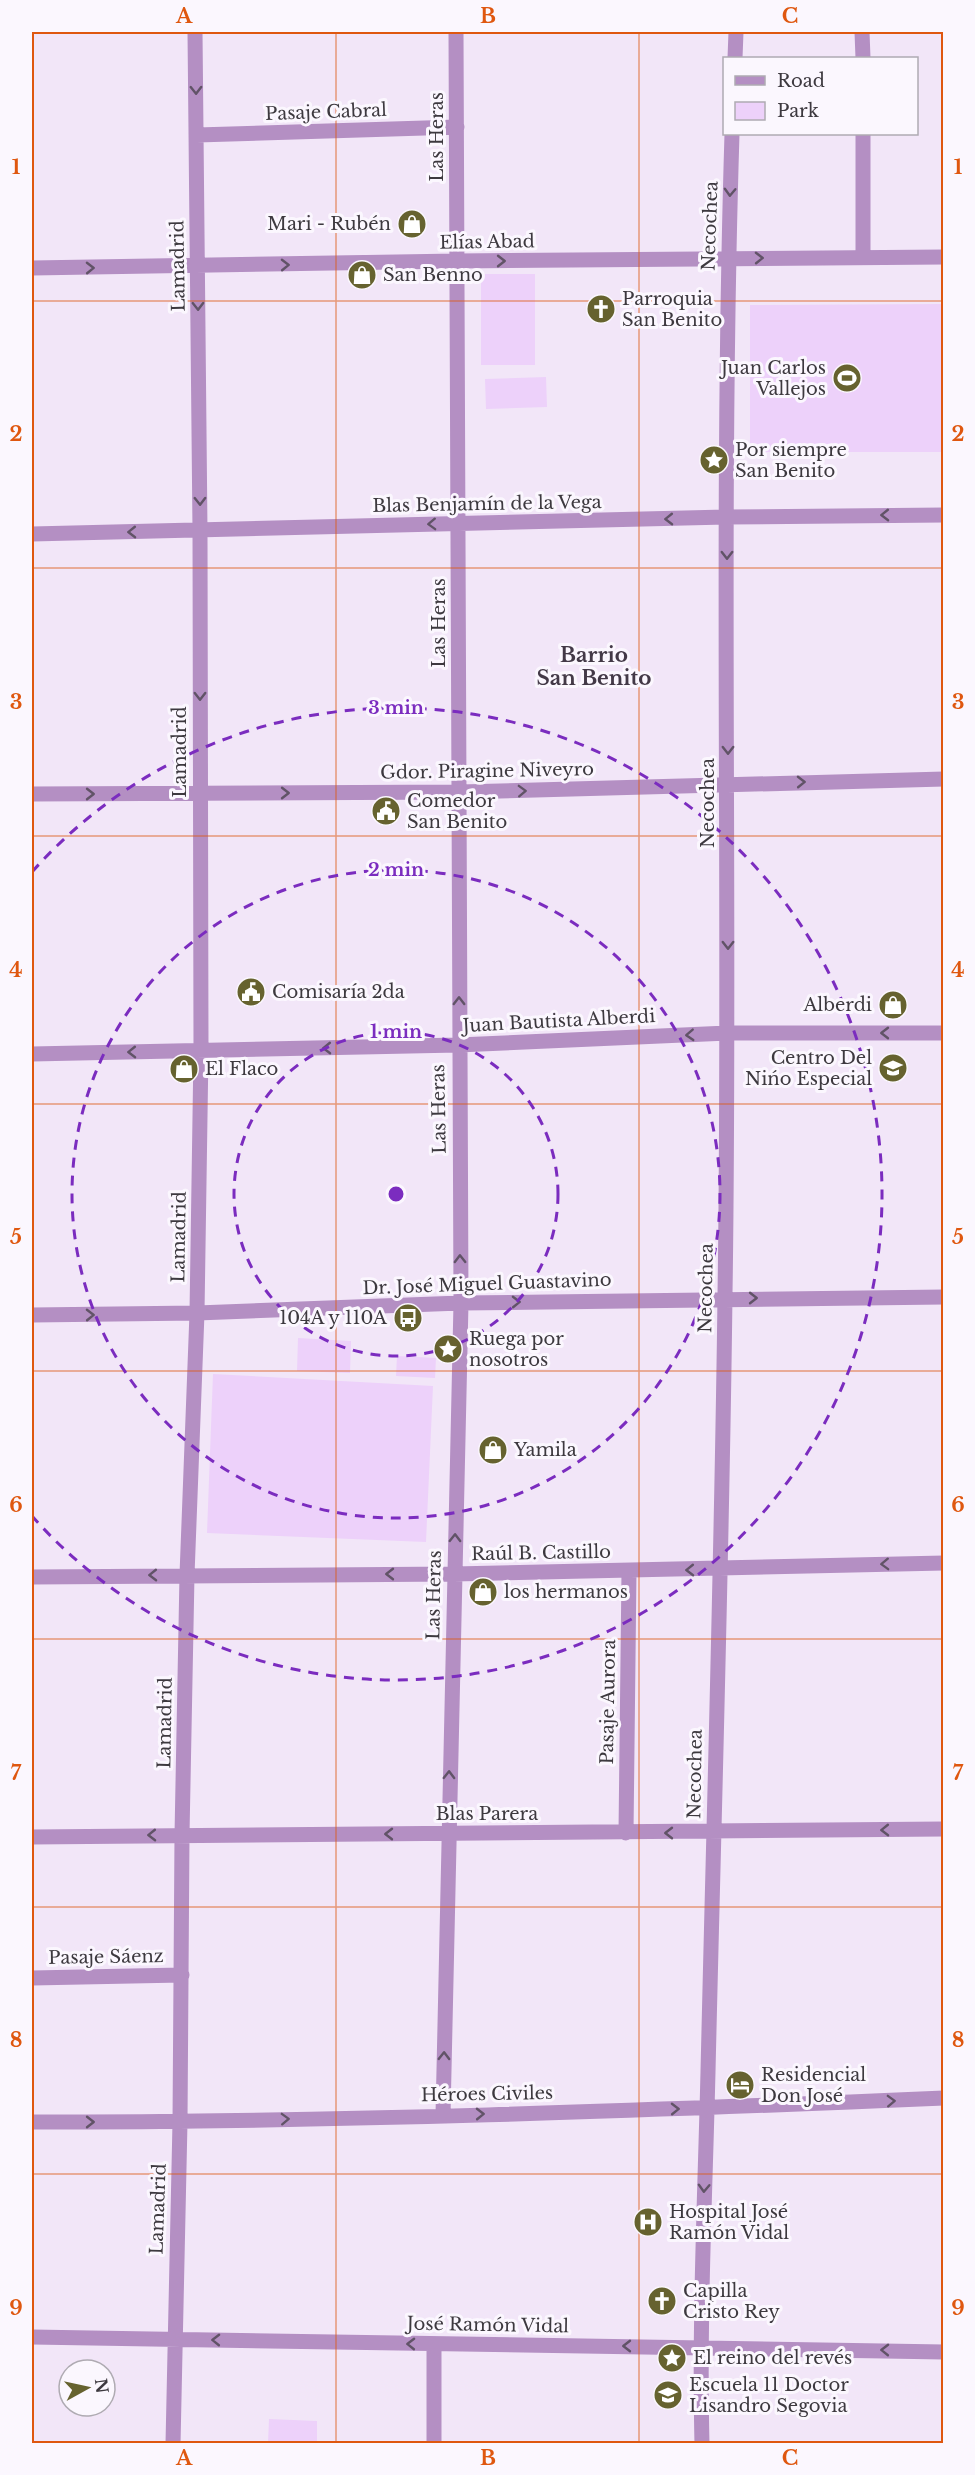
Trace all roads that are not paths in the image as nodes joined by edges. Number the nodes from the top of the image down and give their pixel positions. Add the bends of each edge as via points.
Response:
1 (195, 32) edge
2 (456, 32) edge
3 (736, 32) edge
4 (862, 32) edge
5 (735, 57) edge
6 (863, 57) edge
7 (457, 127) junction
8 (197, 135) junction
9 (732, 135) edge
10 (863, 135) edge
11 (863, 257) junction
12 (944, 257) edge
13 (728, 259) junction
14 (457, 261) junction
15 (198, 267) junction
16 (32, 268) edge
17 (944, 515) edge
18 (726, 517) junction
19 (458, 524) junction
20 (200, 531) junction
21 (32, 534) edge
22 (944, 779) edge
23 (728, 784) junction
24 (460, 792) junction
25 (32, 794) edge
26 (200, 794) junction
27 (944, 1033) edge
28 (728, 1034) junction
29 (458, 1045) junction
30 (201, 1051) junction
31 (32, 1054) edge
32 (725, 1298) junction
33 (944, 1298) edge
34 (461, 1304) junction
35 (197, 1313) junction
36 (32, 1315) edge
37 (944, 1563) edge
38 (719, 1569) junction
39 (628, 1571) junction
40 (454, 1574) junction
41 (187, 1575) junction
42 (32, 1577) edge
43 (944, 1829) edge
44 (626, 1833) junction
45 (713, 1833) junction
46 (182, 1834) junction
47 (448, 1834) junction
48 (32, 1838) edge
49 (182, 1975) junction
50 (32, 1978) edge
51 (944, 2098) edge
52 (707, 2108) junction
53 (443, 2115) junction
54 (32, 2122) edge
55 (180, 2122) junction
56 (32, 2337) edge
57 (174, 2340) junction
58 (434, 2345) junction
59 (699, 2347) junction
60 (944, 2352) edge
61 (173, 2444) edge
62 (434, 2444) edge
63 (702, 2444) edge

1 -> 8 street, Lamadrid
2 - 7 street, Las Heras
3 - 5 street
4 - 6 street
7 - 8 street, Pasaje Cabral
7 - 14 street, Las Heras
8 - 15 street, Lamadrid
9 -> 13 street, Necochea
10 - 11 street
11 - 12 street, Elías Abad
13 -> 11 street, Elías Abad
14 -> 13 street, Elías Abad
13 - 18 street, Necochea
15 -> 14 street, Elías Abad
14 - 19 street, Las Heras
16 -> 15 street, Elías Abad
15 -> 20 street, Lamadrid
17 -> 18 street, Blas Benjamín de la Vega
18 -> 19 street, Blas Benjamín de la Vega
18 -> 23 street, Necochea
19 -> 20 street, Blas Benjamín de la Vega
19 - 24 street, Las Heras
20 -> 21 street, Blas Benjamín de la Vega
20 -> 26 street, Lamadrid
23 -> 22 street, Gdor. Piragine Niveyro
24 -> 23 street, Gdor. Piragine Niveyro
23 -> 28 street, Necochea
26 -> 24 street, Gdor. Piragine Niveyro
29 -> 24 street, Las Heras
25 -> 26 street, Gdor. Piragine Niveyro
26 - 30 street, Lamadrid
27 -> 28 street, Juan Bautista Alberdi
28 -> 29 street, Juan Bautista Alberdi
28 - 32 street, Necochea
29 -> 30 street, Juan Bautista Alberdi
34 -> 29 street, Las Heras
30 -> 31 street, Juan Bautista Alberdi
30 - 35 street, Lamadrid
32 -> 33 street, Dr. José Miguel Guastavino
34 -> 32 street, Dr. José Miguel Guastavino
32 - 38 street, Necochea
34 - 35 street, Dr. José Miguel Guastavino
40 -> 34 street, Las Heras
36 -> 35 street, Dr. José Miguel Guastavino
35 - 41 street, Lamadrid
37 -> 38 street, Raúl B. Castillo
38 -> 39 street, Raúl B. Castillo
38 - 45 street, Necochea
39 - 40 street, Raúl B. Castillo
39 - 44 street, Pasaje Aurora
40 -> 41 street, Raúl B. Castillo
47 -> 40 street, Las Heras
41 -> 42 street, Raúl B. Castillo
41 - 46 street, Lamadrid
43 -> 45 street, Blas Parera
45 -> 44 street, Blas Parera
44 - 47 street, Blas Parera
45 - 52 street, Necochea
47 -> 46 street, Blas Parera
46 -> 48 street, Blas Parera
46 - 49 street, Lamadrid
53 -> 47 street, Las Heras
49 - 50 street, Pasaje Sáenz
49 - 55 street, Lamadrid
52 -> 51 street, Héroes Civiles
53 -> 52 street, Héroes Civiles
52 -> 59 street, Necochea
55 -> 53 street, Héroes Civiles
54 -> 55 street, Héroes Civiles
55 - 57 street, Lamadrid
56 - 57 street, José Ramón Vidal
58 -> 57 street, José Ramón Vidal
57 - 61 street, Lamadrid
59 -> 58 street, José Ramón Vidal
58 - 62 street
60 -> 59 street, José Ramón Vidal
59 - 63 street, Necochea

